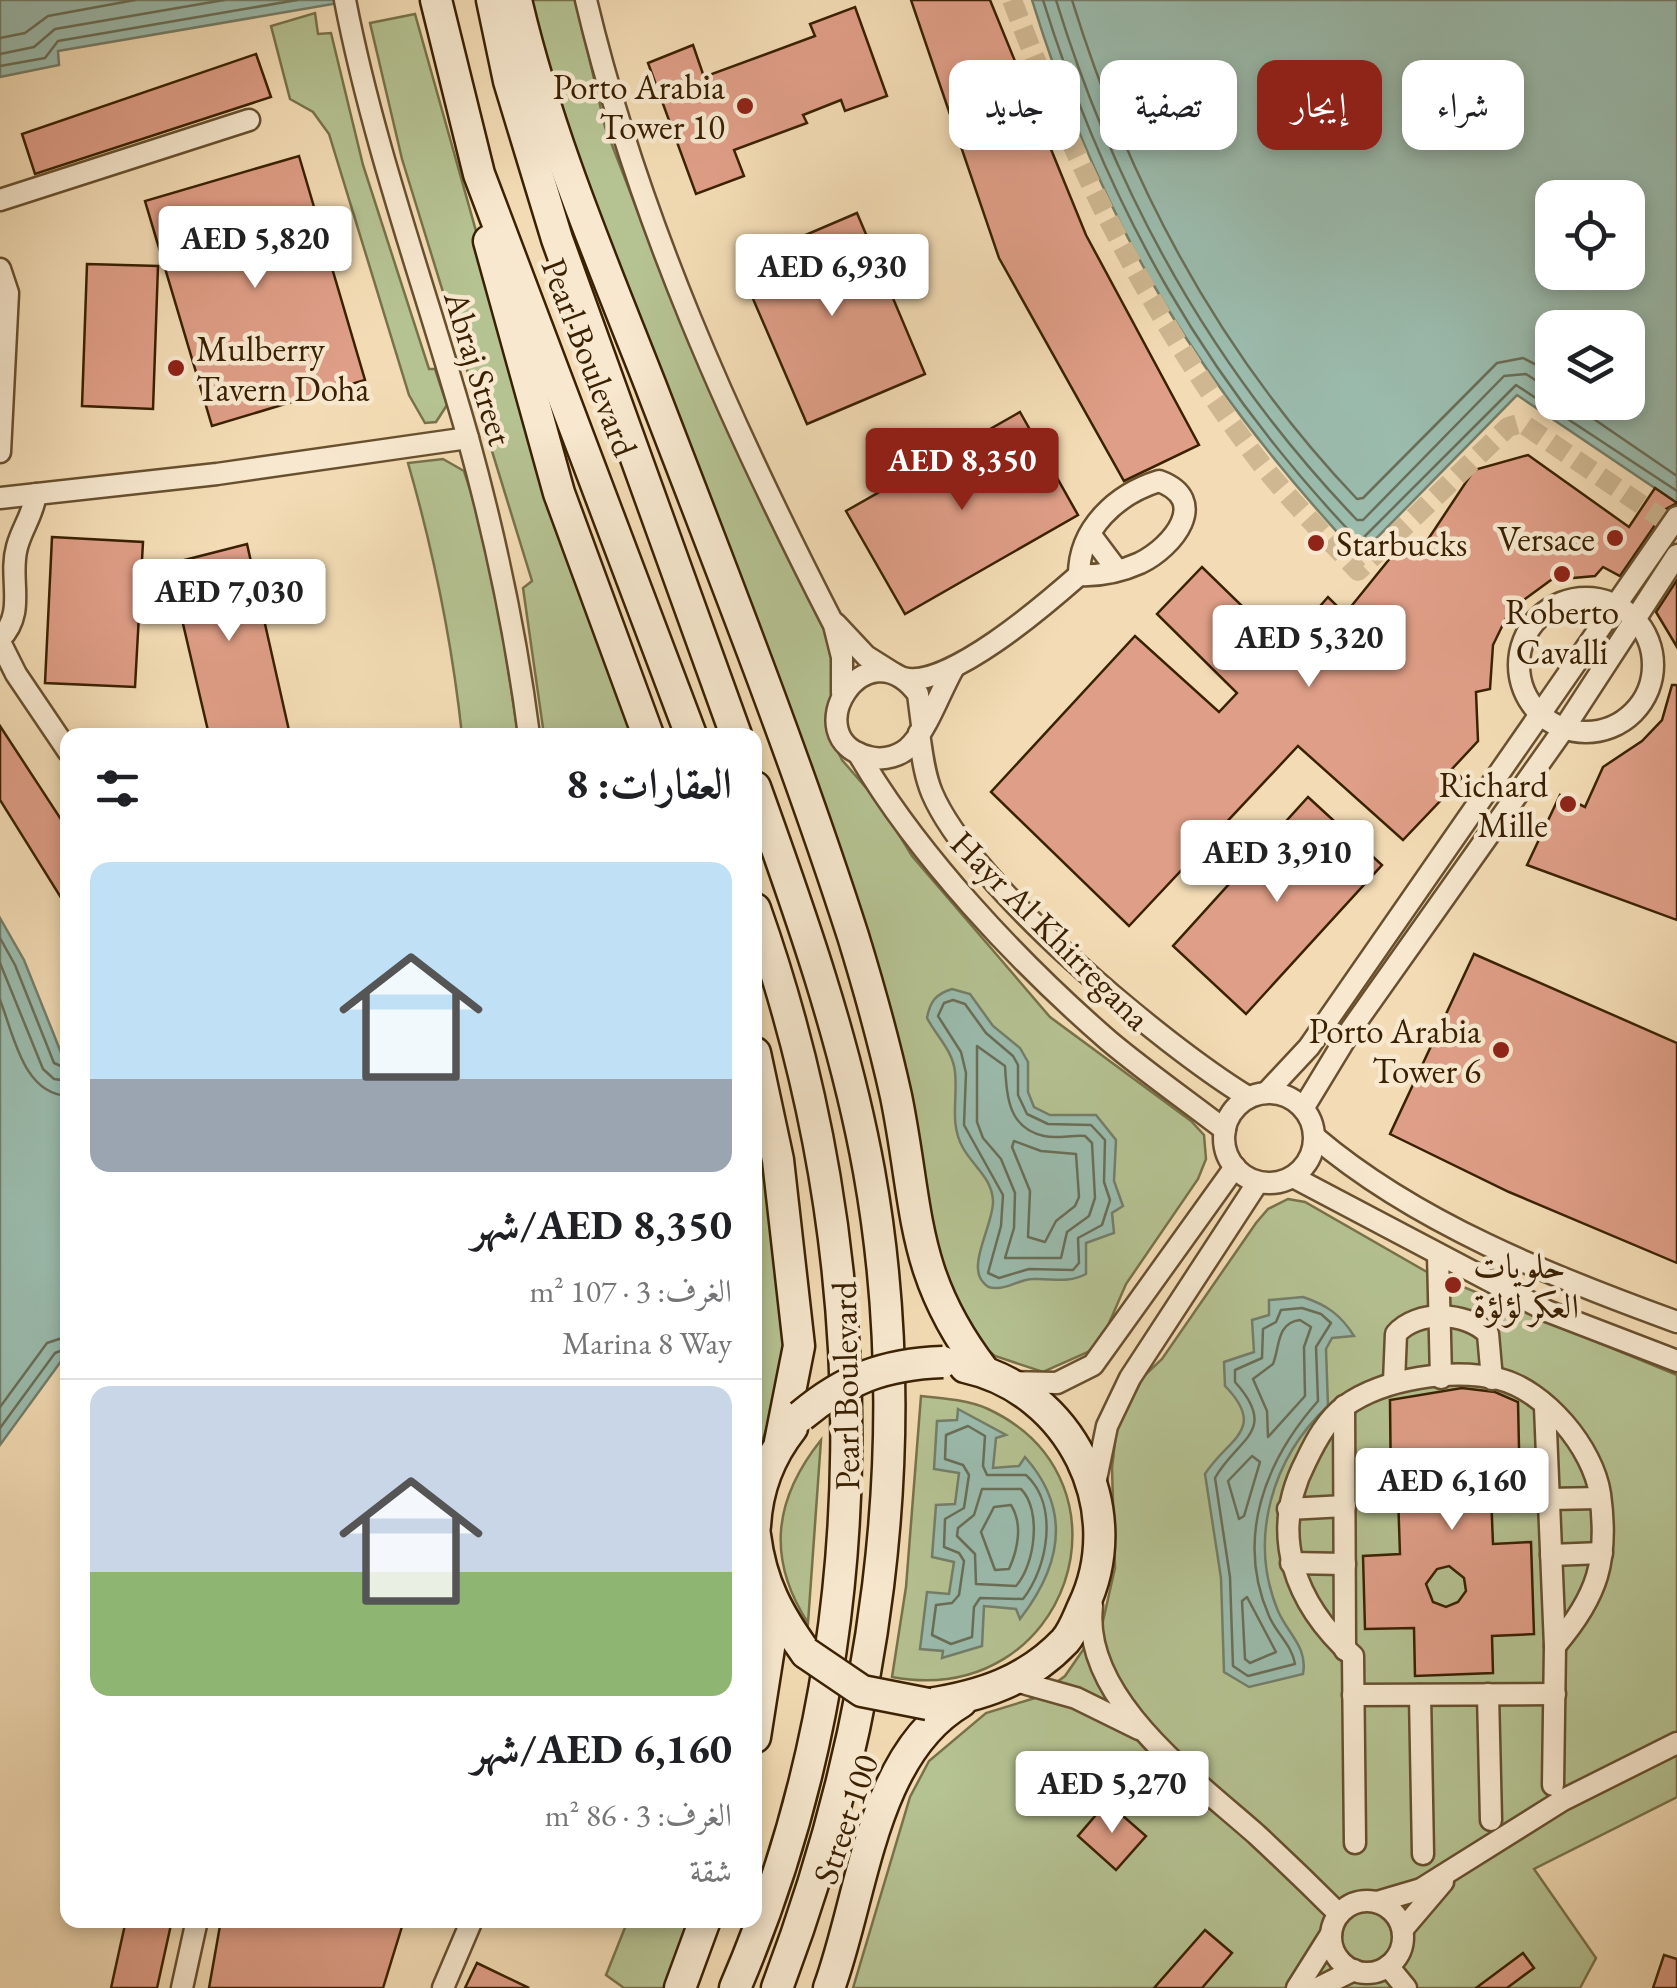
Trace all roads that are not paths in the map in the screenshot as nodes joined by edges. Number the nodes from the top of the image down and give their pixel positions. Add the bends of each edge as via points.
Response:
1 (345, 0) edge
2 (492, 0) edge
3 (516, 0) edge
4 (586, 0) edge
5 (437, 4) edge
6 (249, 120) dead end
7 (479, 174) junction
8 (0, 200) edge
9 (0, 269) edge
10 (468, 438) junction
11 (0, 452) edge
12 (36, 494) junction
13 (0, 498) edge
14 (1677, 517) edge
15 (1090, 534) junction
16 (1677, 556) edge
17 (1118, 570) junction
18 (1079, 575) junction
19 (1622, 600) junction
20 (826, 610) junction
21 (1640, 613) junction
22 (0, 641) edge
23 (953, 669) junction
24 (898, 676) junction
25 (842, 693) junction
26 (1541, 716) junction
27 (528, 728) edge
28 (646, 728) edge
29 (687, 728) edge
30 (733, 728) edge
31 (921, 729) junction
32 (1563, 730) junction
33 (60, 739) edge
34 (858, 753) junction
35 (762, 807) edge
36 (1428, 873) junction
37 (1449, 887) junction
38 (762, 932) edge
39 (762, 1086) edge
40 (1258, 1094) junction
41 (1304, 1107) junction
42 (1224, 1130) junction
43 (1315, 1137) junction
44 (1234, 1168) junction
45 (1293, 1177) junction
46 (1258, 1182) junction
47 (1438, 1254) junction
48 (1440, 1318) junction
49 (1677, 1322) edge
50 (1677, 1361) edge
51 (996, 1376) junction
52 (1441, 1378) junction
53 (1492, 1379) junction
54 (1394, 1382) junction
55 (1344, 1406) junction
56 (1545, 1407) junction
57 (780, 1442) junction
58 (1094, 1489) junction
59 (762, 1492) edge
60 (1600, 1498) junction
61 (1549, 1499) junction
62 (1345, 1506) junction
63 (1288, 1509) junction
64 (1602, 1553) junction
65 (1551, 1555) junction
66 (1291, 1563) junction
67 (1345, 1564) junction
68 (762, 1579) edge
69 (1095, 1582) junction
70 (775, 1610) junction
71 (1555, 1646) junction
72 (1345, 1650) junction
73 (1016, 1681) junction
74 (762, 1693) edge
75 (1488, 1694) junction
76 (1555, 1694) junction
77 (1353, 1695) junction
78 (1420, 1695) junction
79 (968, 1698) junction
80 (1146, 1732) junction
81 (1677, 1743) edge
82 (1553, 1785) dead end
83 (1491, 1820) dead end
84 (1354, 1844) dead end
85 (1423, 1854) dead end
86 (1454, 1869) junction
87 (1378, 1902) junction
88 (1340, 1914) junction
89 (762, 1919) edge
90 (195, 1928) edge
91 (469, 1928) edge
92 (702, 1928) edge
93 (759, 1928) edge
94 (1403, 1928) junction
95 (1332, 1934) junction
96 (1388, 1966) junction
97 (1354, 1970) junction
98 (182, 1988) edge
99 (443, 1988) edge
100 (680, 1988) edge
101 (735, 1988) edge
102 (777, 1988) edge
103 (828, 1988) edge
104 (1296, 1988) edge
105 (1318, 1988) edge
106 (1406, 1988) edge

1 - 10 street, Abraj Street via 384,166
2 - 30 main road, Pearl Boulevard via 552,224
3 - 51 main road via 570,183 690,487 853,937 896,1095 934,1291 951,1328
4 - 20 street via 668,271
5 - 7 main road, Pearl Boulevard
6 - 8 street
7 - 28 main road via 488,238 538,423
7 - 29 main road, Pearl Boulevard
9 - 11 street via 8,292
10 - 12 street
10 - 27 street, Abraj Street via 514,627
12 - 13 street
12 - 22 street via 17,548 13,620
14 - 19 street
15 - 17 street
15 - 17 street via 1126,492 1160,481 1180,488 1186,498 1178,528 1152,556
15 - 18 street
16 - 21 street
17 - 18 street
18 - 23 street
19 - 21 street
19 - 26 street
19 - 26 street via 1567,600 1527,634 1522,686
20 - 24 street via 855,645
20 - 25 street via 842,656
21 - 32 street
21 - 32 street via 1654,667 1649,692 1614,728
22 - 33 street
23 - 24 street via 918,680
23 - 31 street
24 - 25 street via 874,672
24 - 31 street via 922,704
25 - 34 street via 838,726
26 - 32 street
26 - 36 street
31 - 34 street via 904,752
31 - 40 street, Hayr Al Khirregana via 925,773 942,813 993,878 1157,1032
32 - 37 street
34 - 42 street, Hayr Al Khirregana via 918,842 1042,978 1109,1041
35 - 102 main road, Pearl Boulevard via 817,964 869,1172 888,1416 881,1564 852,1752
36 - 37 street
36 - 40 street via 1308,1046
37 - 41 street
38 - 89 main road, Pearl Boulevard via 808,1084 826,1174 842,1287 848,1469 833,1630 808,1766
39 - 57 main road via 778,1160 799,1346
40 - 41 street via 1293,1098
40 - 42 street via 1233,1110
41 - 43 street
42 - 44 street
43 - 45 street via 1309,1160
43 - 49 street via 1352,1169 1447,1222
44 - 46 street
44 - 51 street via 1093,1365 1057,1383
45 - 46 street
45 - 47 street
46 - 58 street via 1130,1378 1108,1426
47 - 48 street
47 - 50 street via 1547,1311
48 - 52 street
48 - 53 street via 1481,1327 1492,1343
48 - 54 street via 1415,1320 1396,1334
51 - 57 main road, bridge via 943,1362 866,1373 830,1391
51 - 58 main road via 1038,1402 1062,1427
52 - 53 street
52 - 54 street
53 - 56 street
54 - 55 street
55 - 62 street
55 - 63 street via 1318,1436
56 - 60 street via 1572,1430 1590,1460
56 - 61 street
57 - 59 main road
58 - 69 main road via 1101,1535
60 - 61 street
60 - 64 street
61 - 65 street
62 - 63 street
62 - 67 street
63 - 66 street
64 - 65 street
64 - 71 street via 1595,1590
65 - 71 street
66 - 67 street
66 - 72 street via 1310,1610
67 - 72 street
68 - 70 main road
69 - 73 main road via 1068,1639
69 - 80 street via 1089,1629 1096,1654
70 - 74 main road
70 - 79 main road, bridge via 806,1653 862,1690 928,1704
71 - 76 street
72 - 77 street via 1353,1656
73 - 79 main road
73 - 80 street via 1076,1698
75 - 76 street
75 - 78 street
75 - 83 street
76 - 82 street
77 - 78 street
77 - 84 street
78 - 85 street
79 - 103 main road, Street 100 via 922,1733 898,1768
80 - 88 street
81 - 86 street via 1563,1800
86 - 87 street
86 - 94 street
87 - 88 street via 1356,1902
87 - 94 street
88 - 95 street
90 - 98 street
91 - 99 street
92 - 100 main road
93 - 101 main road, Pearl Boulevard
94 - 96 street via 1401,1949
95 - 97 street via 1334,1952
95 - 104 street
96 - 97 street via 1372,1973
96 - 106 street
97 - 105 street

